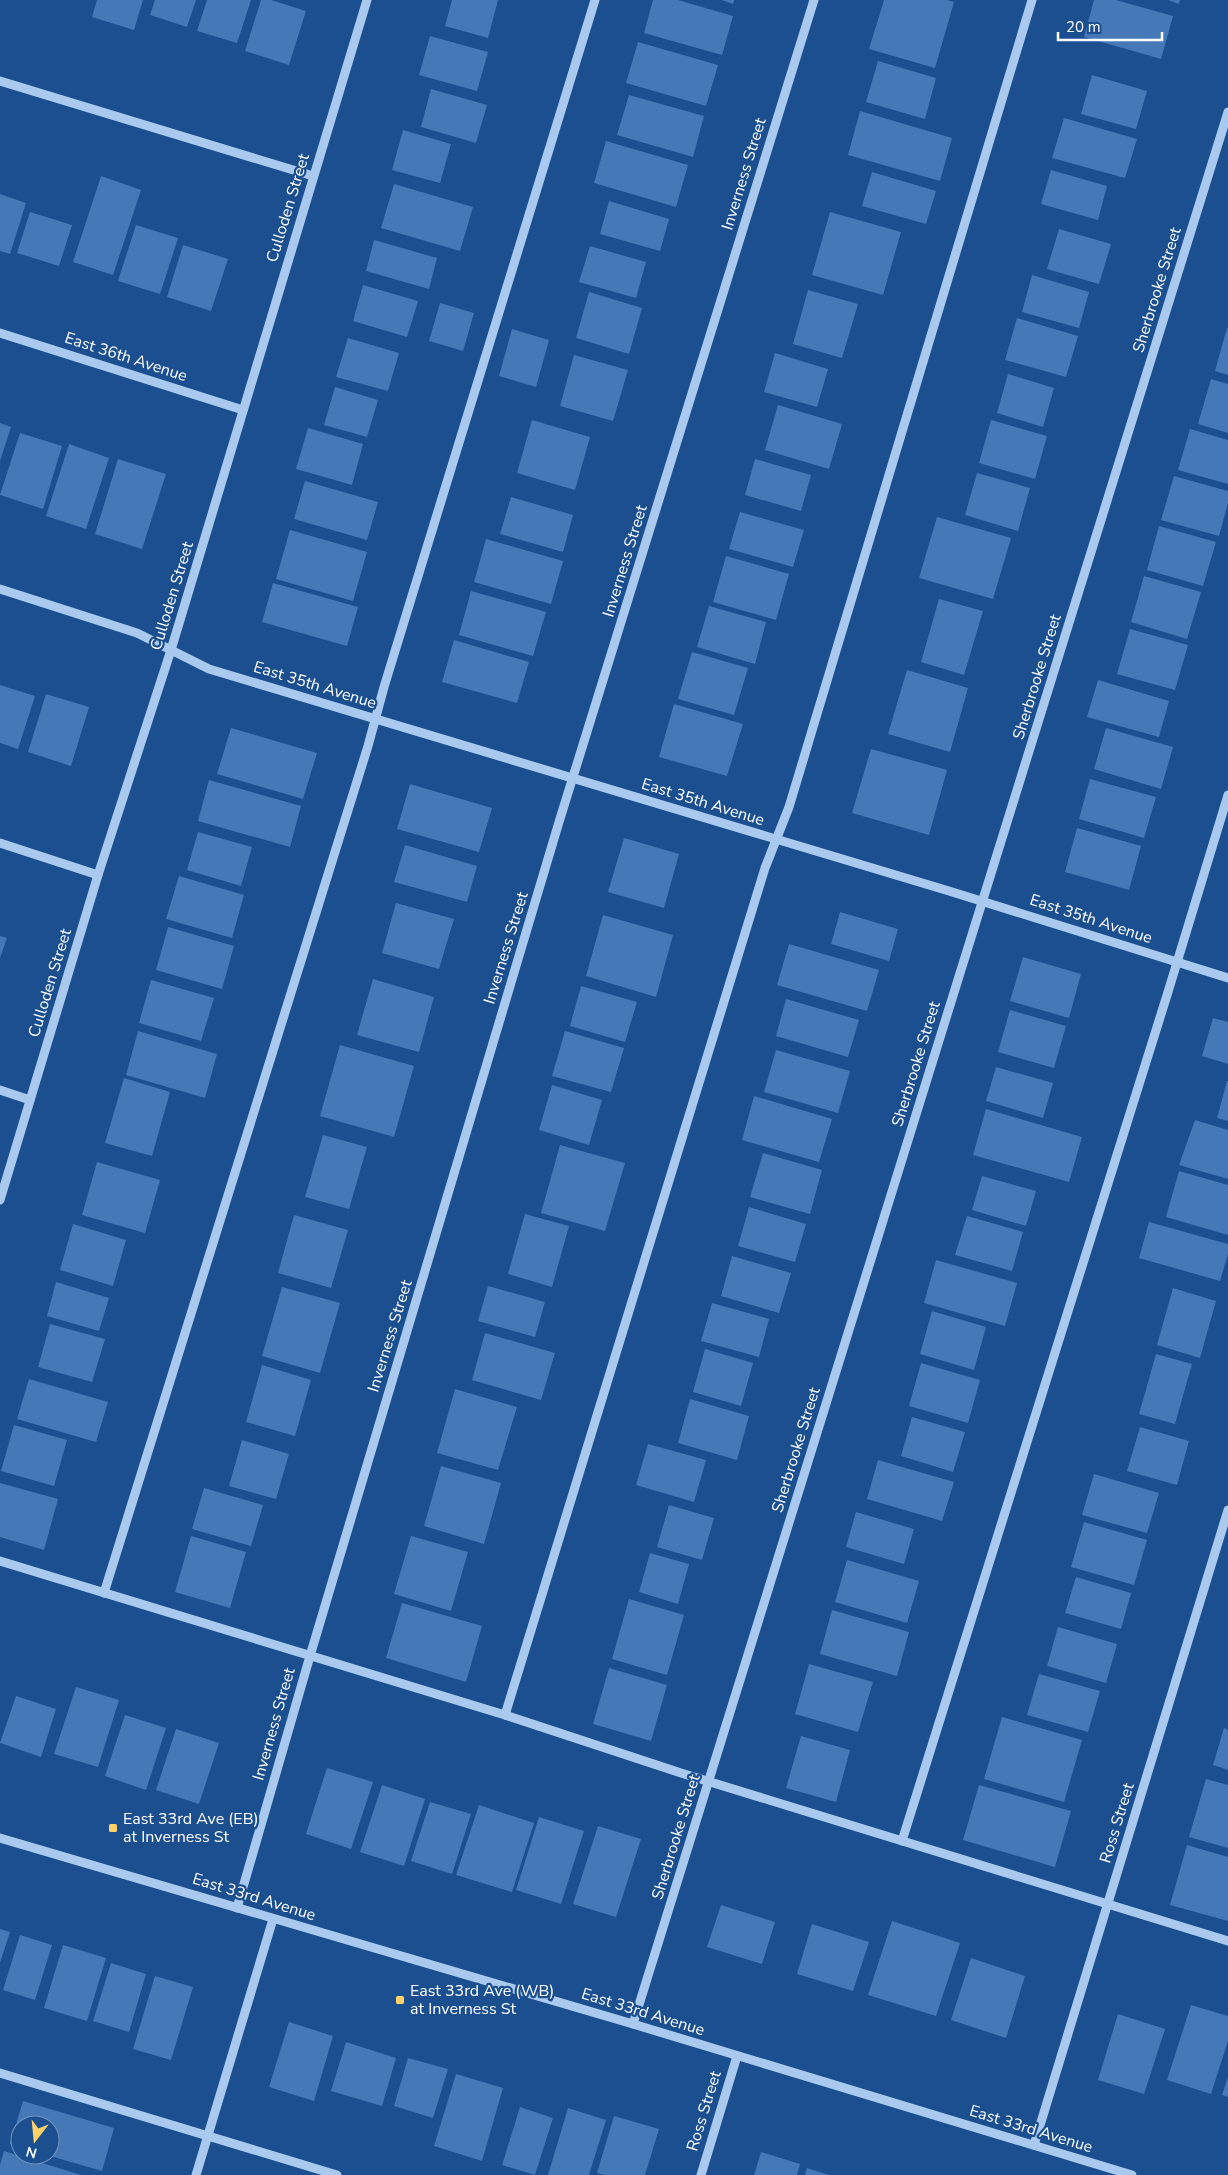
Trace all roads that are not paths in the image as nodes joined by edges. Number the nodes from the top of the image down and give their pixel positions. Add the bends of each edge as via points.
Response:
1 (367, 0) edge
2 (595, 0) edge
3 (814, 0) edge
4 (1032, 0) edge
5 (0, 81) edge
6 (1228, 112) edge
7 (313, 176) junction
8 (0, 333) edge
9 (243, 410) junction
10 (0, 590) edge
11 (171, 650) junction
12 (376, 720) junction
13 (574, 778) junction
14 (1228, 795) edge
15 (776, 839) junction
16 (0, 843) edge
17 (98, 875) junction
18 (982, 901) junction
19 (1177, 963) junction
20 (1228, 978) edge
21 (0, 1090) edge
22 (30, 1100) junction
23 (0, 1200) edge
24 (1228, 1510) edge
25 (0, 1561) edge
26 (104, 1593) junction
27 (310, 1656) junction
28 (505, 1715) junction
29 (709, 1780) junction
30 (0, 1838) edge
31 (902, 1841) junction
32 (1108, 1903) junction
33 (237, 1908) junction
34 (273, 1919) junction
35 (1228, 1941) edge
36 (633, 2024) junction
37 (737, 2056) junction
38 (0, 2073) edge
39 (209, 2136) junction
40 (1034, 2145) junction
41 (196, 2175) edge
42 (337, 2175) edge
43 (700, 2175) edge
44 (1132, 2175) edge

1 - 7 street, Culloden Street
2 - 12 street
3 - 13 street, Inverness Street
4 - 15 street via 789,807
5 - 7 street
6 - 18 street, Sherbrooke Street
7 - 9 street, Culloden Street
8 - 9 street, East 36th Avenue
9 - 11 street, Culloden Street
10 - 11 street, East 35th Avenue via 137,633
11 - 12 street, East 35th Avenue via 209,669
11 - 17 street, Culloden Street
12 - 13 street, East 35th Avenue
12 - 26 street
13 - 15 street, East 35th Avenue
13 - 27 street, Inverness Street
14 - 19 street
15 - 18 street, East 35th Avenue
15 - 28 street
16 - 17 street
17 - 22 street, Culloden Street
18 - 19 street, East 35th Avenue
18 - 29 street, Sherbrooke Street
19 - 20 street, East 35th Avenue
19 - 31 street
21 - 22 street
22 - 23 street, Culloden Street
24 - 32 street, Ross Street
25 - 26 street
26 - 27 street
27 - 28 street
27 - 33 street, Inverness Street
28 - 29 street
29 - 31 street
29 - 36 street, Sherbrooke Street
30 - 33 street, East 33rd Avenue
31 - 32 street
32 - 35 street
32 - 40 street, Ross Street
33 - 34 street, East 33rd Avenue
34 - 36 street, East 33rd Avenue
34 - 39 street
36 - 37 street, East 33rd Avenue
37 - 40 street, East 33rd Avenue
37 - 43 street, Ross Street
38 - 39 street
39 - 41 street
39 - 42 street
40 - 44 street, East 33rd Avenue

